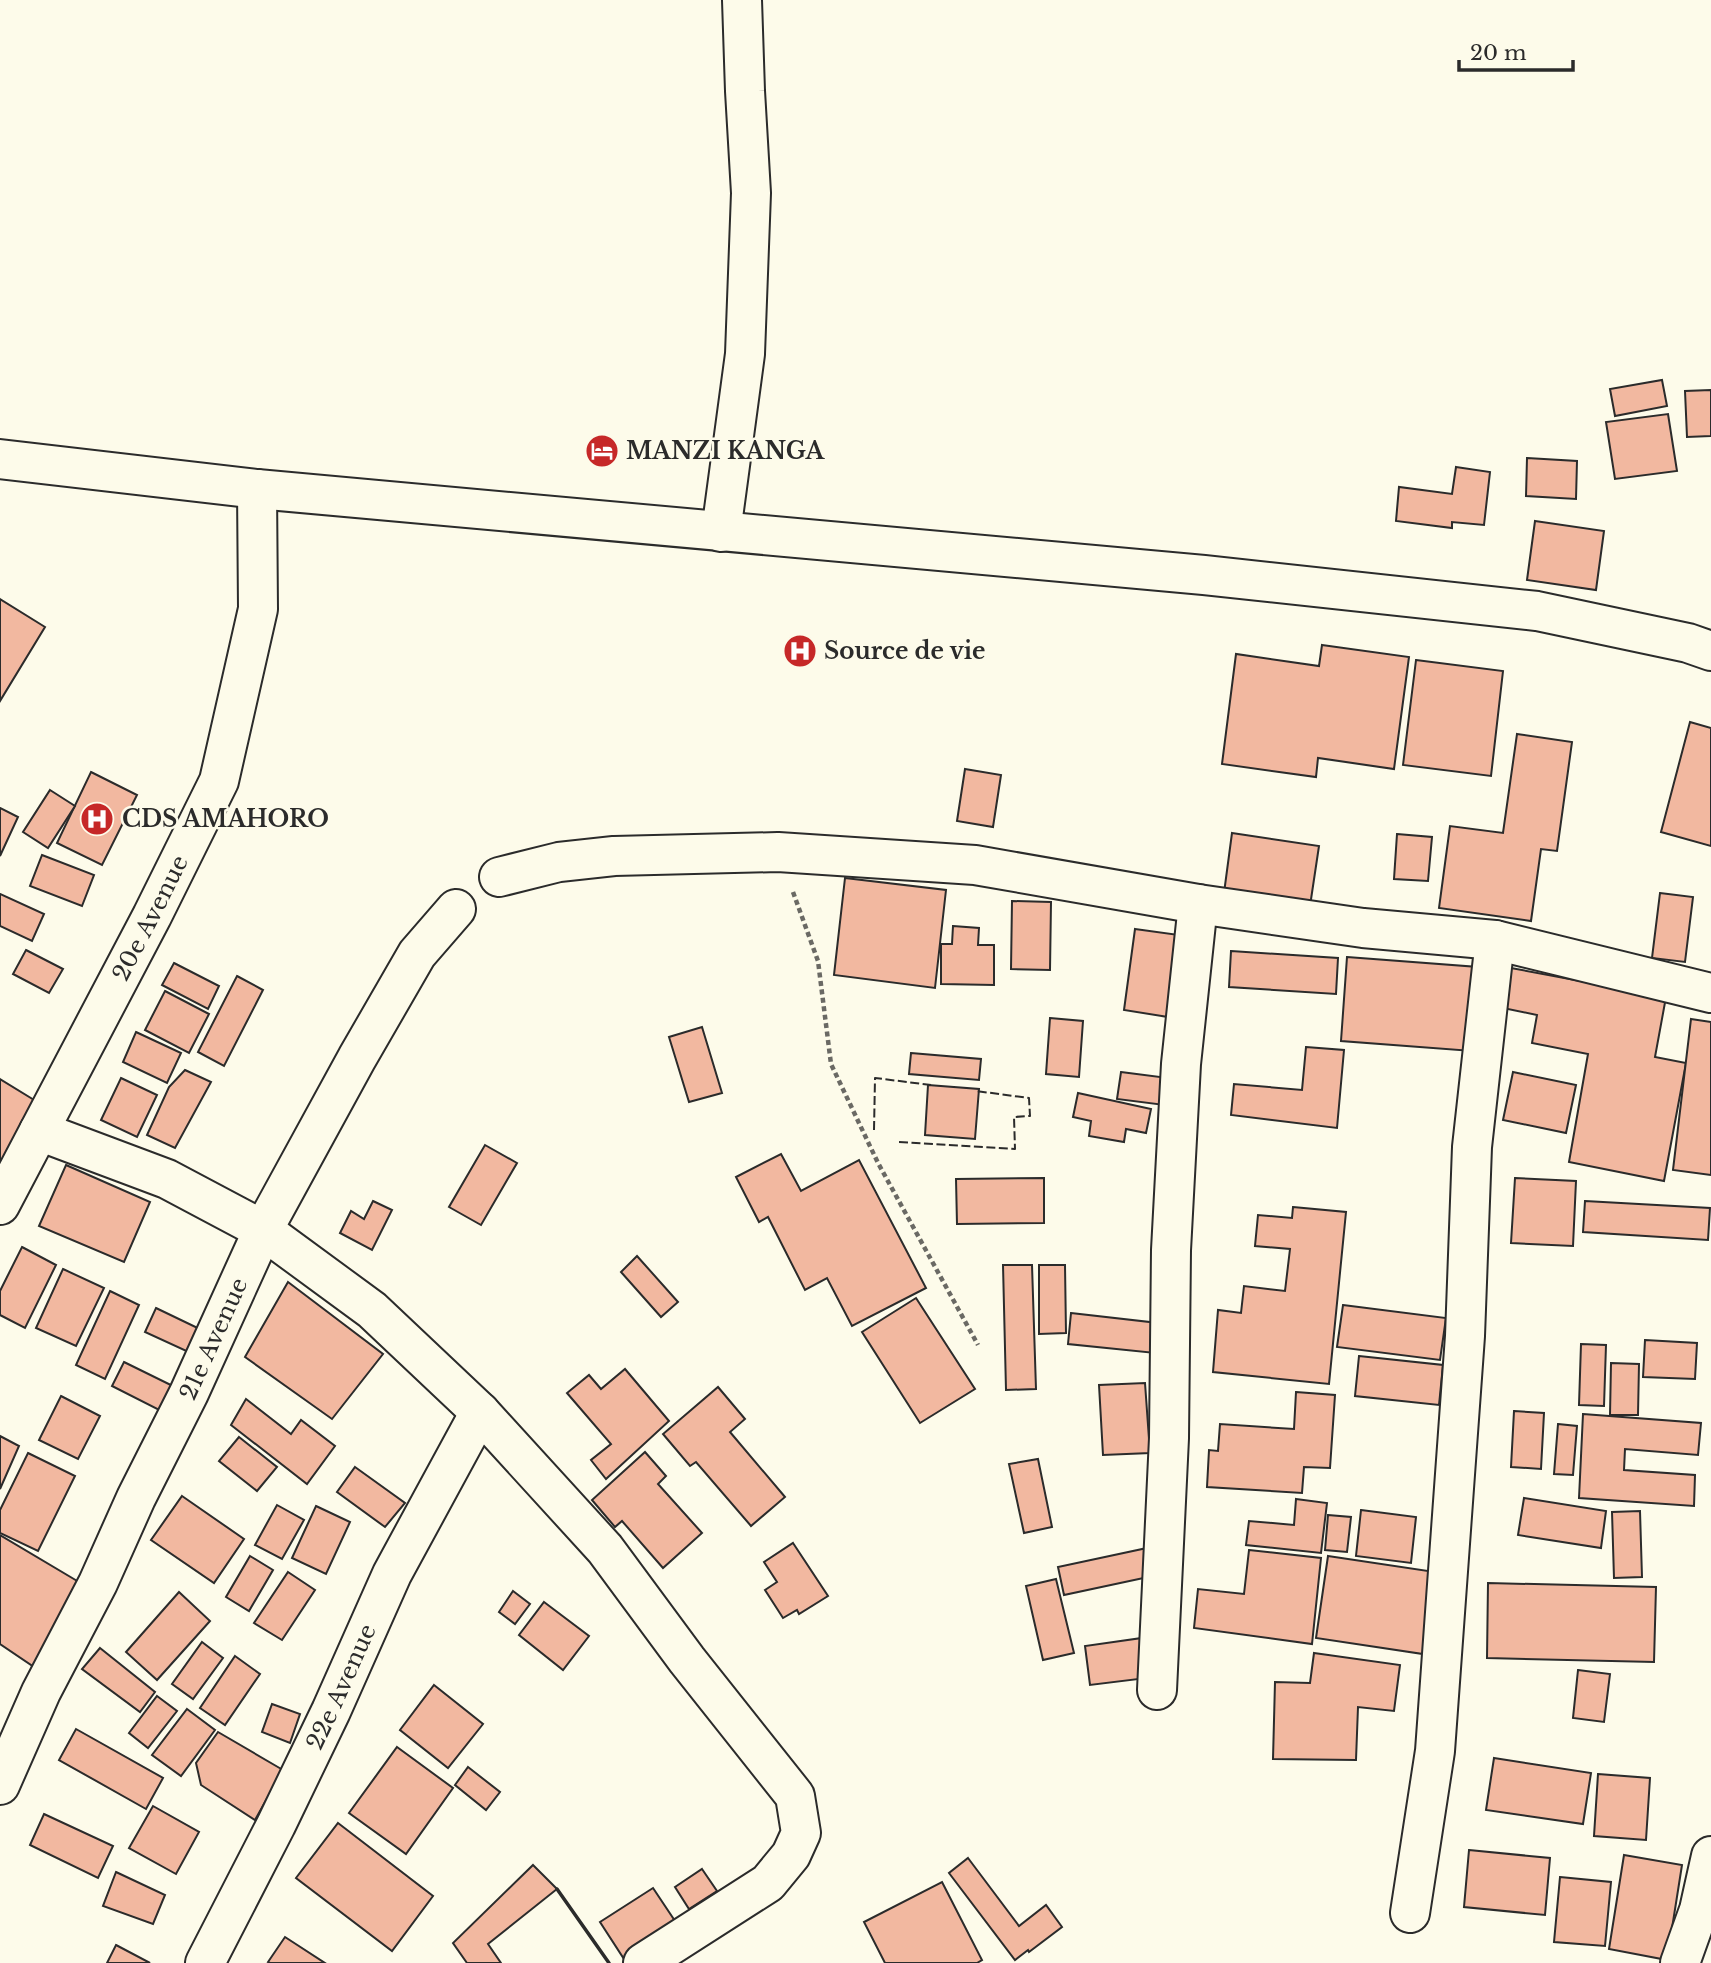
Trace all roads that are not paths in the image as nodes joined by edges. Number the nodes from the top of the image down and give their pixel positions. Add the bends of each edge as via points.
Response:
1 (743, 0) edge
2 (0, 459) edge
3 (257, 488) junction
4 (721, 532) junction
5 (1711, 650) edge
6 (499, 877) dead end
7 (1198, 904) junction
8 (456, 909) dead end
9 (1495, 940) junction
10 (1711, 993) edge
11 (39, 1131) junction
12 (0, 1205) edge
13 (263, 1230) junction
14 (480, 1412) junction
15 (1157, 1690) dead end
16 (0, 1785) edge
17 (1711, 1856) edge
18 (1410, 1913) dead end
19 (205, 1963) edge
20 (643, 1963) edge
21 (1680, 1963) edge

1 - 4 street via 751,193 745,354
2 - 3 street
3 - 4 street
3 - 11 street, 20e Avenue via 258,609 219,781
4 - 5 street via 1204,575 1537,611
6 - 7 street via 559,862 614,856 778,852 975,864
7 - 9 street via 1363,928
7 - 15 street via 1181,1064 1171,1250 1169,1438
8 - 13 street, 21e Avenue via 417,954
9 - 10 street
9 - 18 street via 1472,1147 1465,1336 1435,1751
11 - 12 street, 20e Avenue
11 - 13 street via 167,1179
13 - 14 street via 372,1310
13 - 16 street, 21e Avenue via 190,1394 41,1692
14 - 19 street, 22e Avenue via 393,1574 287,1802
14 - 20 street via 605,1549 795,1797 801,1833 791,1855 768,1883
17 - 21 street via 1699,1910

